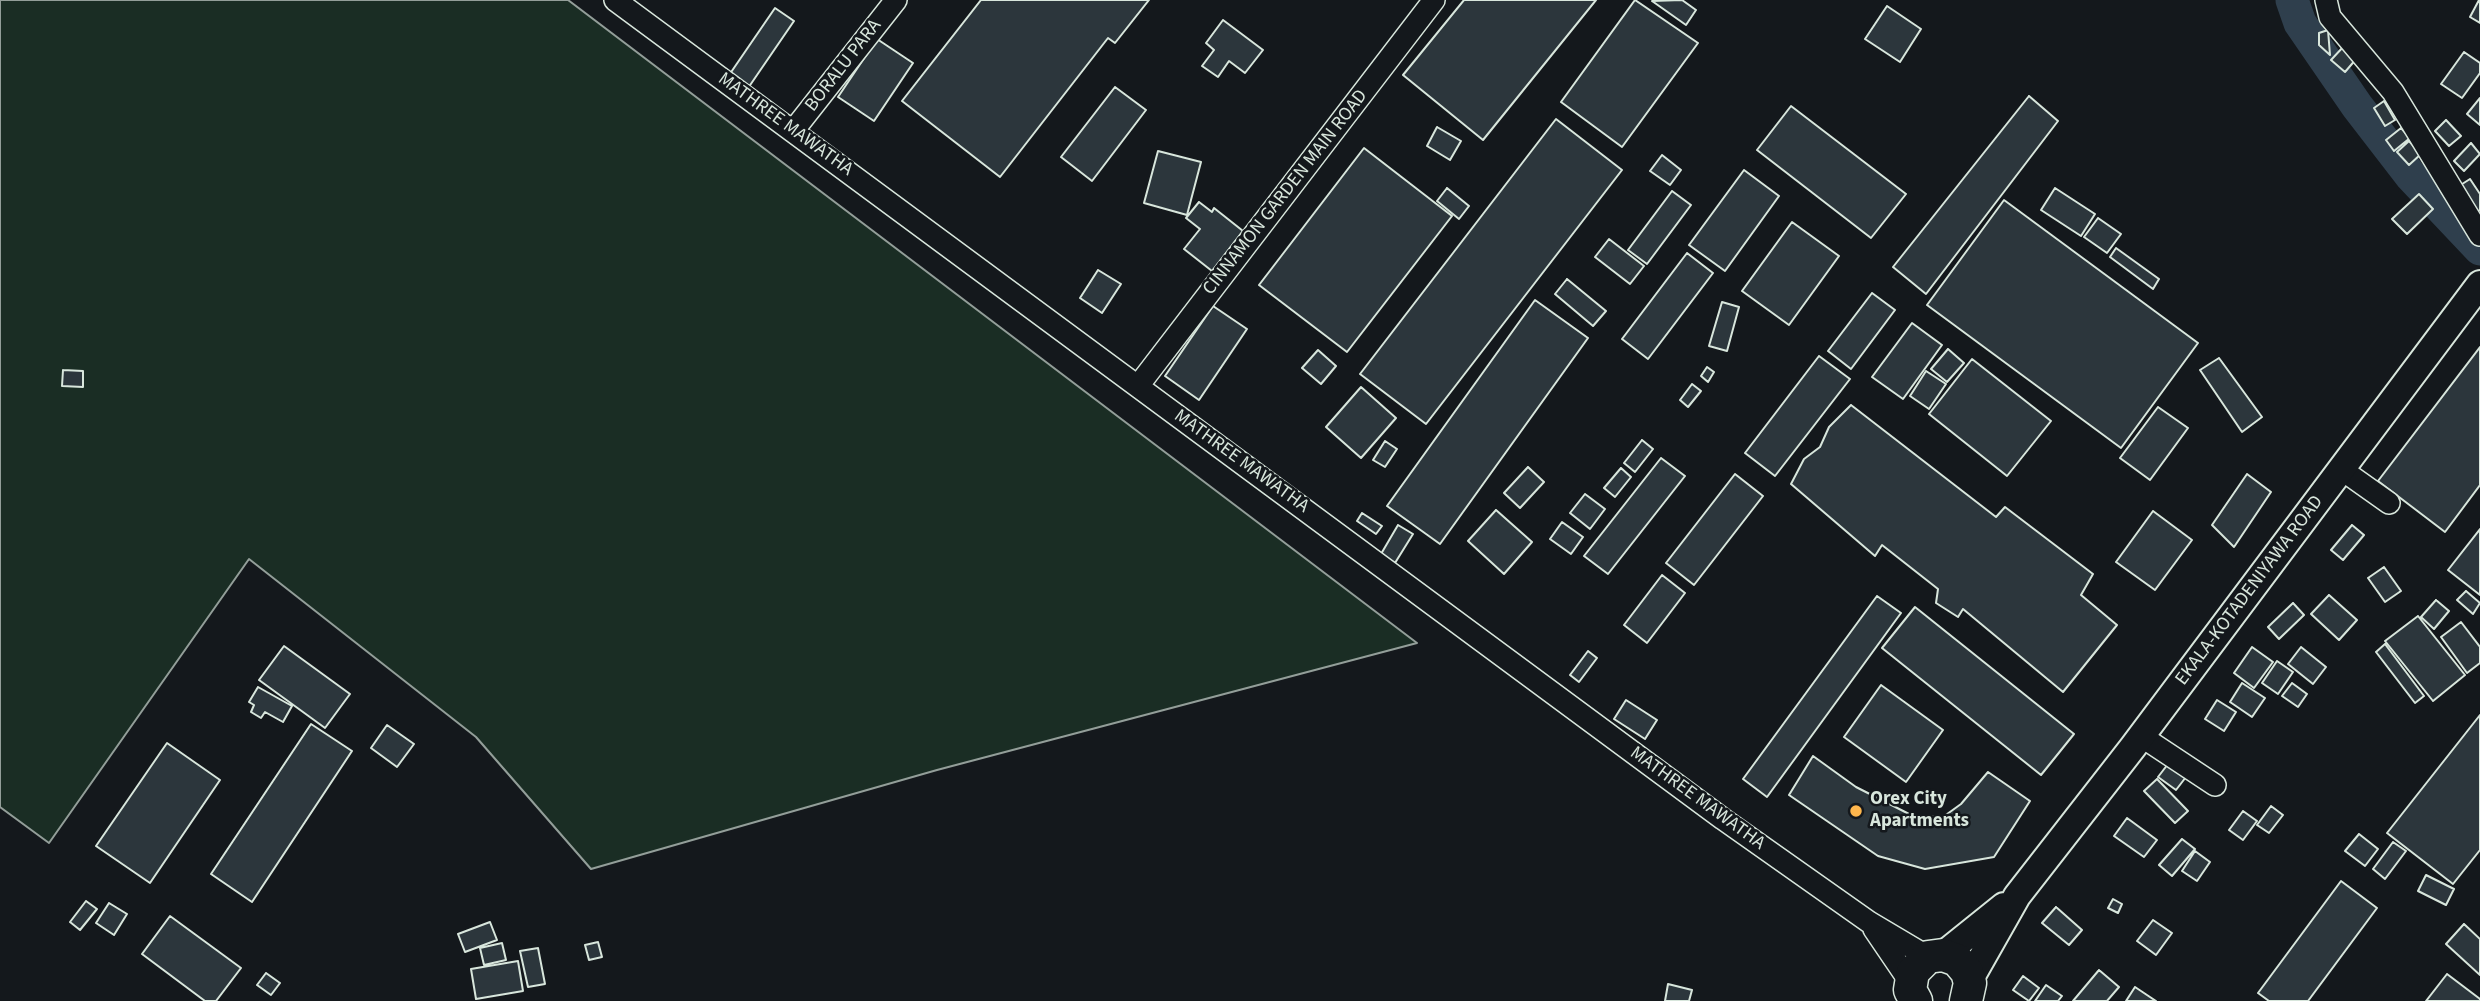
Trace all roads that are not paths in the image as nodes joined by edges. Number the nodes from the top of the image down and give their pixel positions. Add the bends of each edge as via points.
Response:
1 (615, 0) edge
2 (896, 0) edge
3 (1434, 0) edge
4 (2326, 0) edge
5 (793, 131) junction
6 (2480, 235) edge
7 (2480, 284) edge
8 (1138, 386) junction
9 (2341, 469) junction
10 (2389, 503) dead end
11 (2141, 736) junction
12 (2215, 785) dead end
13 (2017, 896) junction
14 (1869, 922) junction
15 (1917, 981) edge
16 (1974, 991) edge

1 - 5 street, MATHREE MAWATHA
2 - 5 street, BORALU PARA
3 - 8 street, CINNAMON GARDEN MAIN ROAD
4 - 6 street via 2330,17 2393,92
5 - 8 street, MATHREE MAWATHA
7 - 9 main road, EKALA-KOTADENIYAWA ROAD
8 - 14 street, MATHREE MAWATHA
9 - 10 street
9 - 11 main road, EKALA-KOTADENIYAWA ROAD
11 - 12 street
11 - 13 main road, EKALA-KOTADENIYAWA ROAD
13 - 15 main road, EKALA-KOTADENIYAWA ROAD
13 - 16 main road, EKALA-KOTADENIYAWA ROAD
14 - 15 street
14 - 15 street, MATHREE MAWATHA
15 - 16 highway via 1957,960

